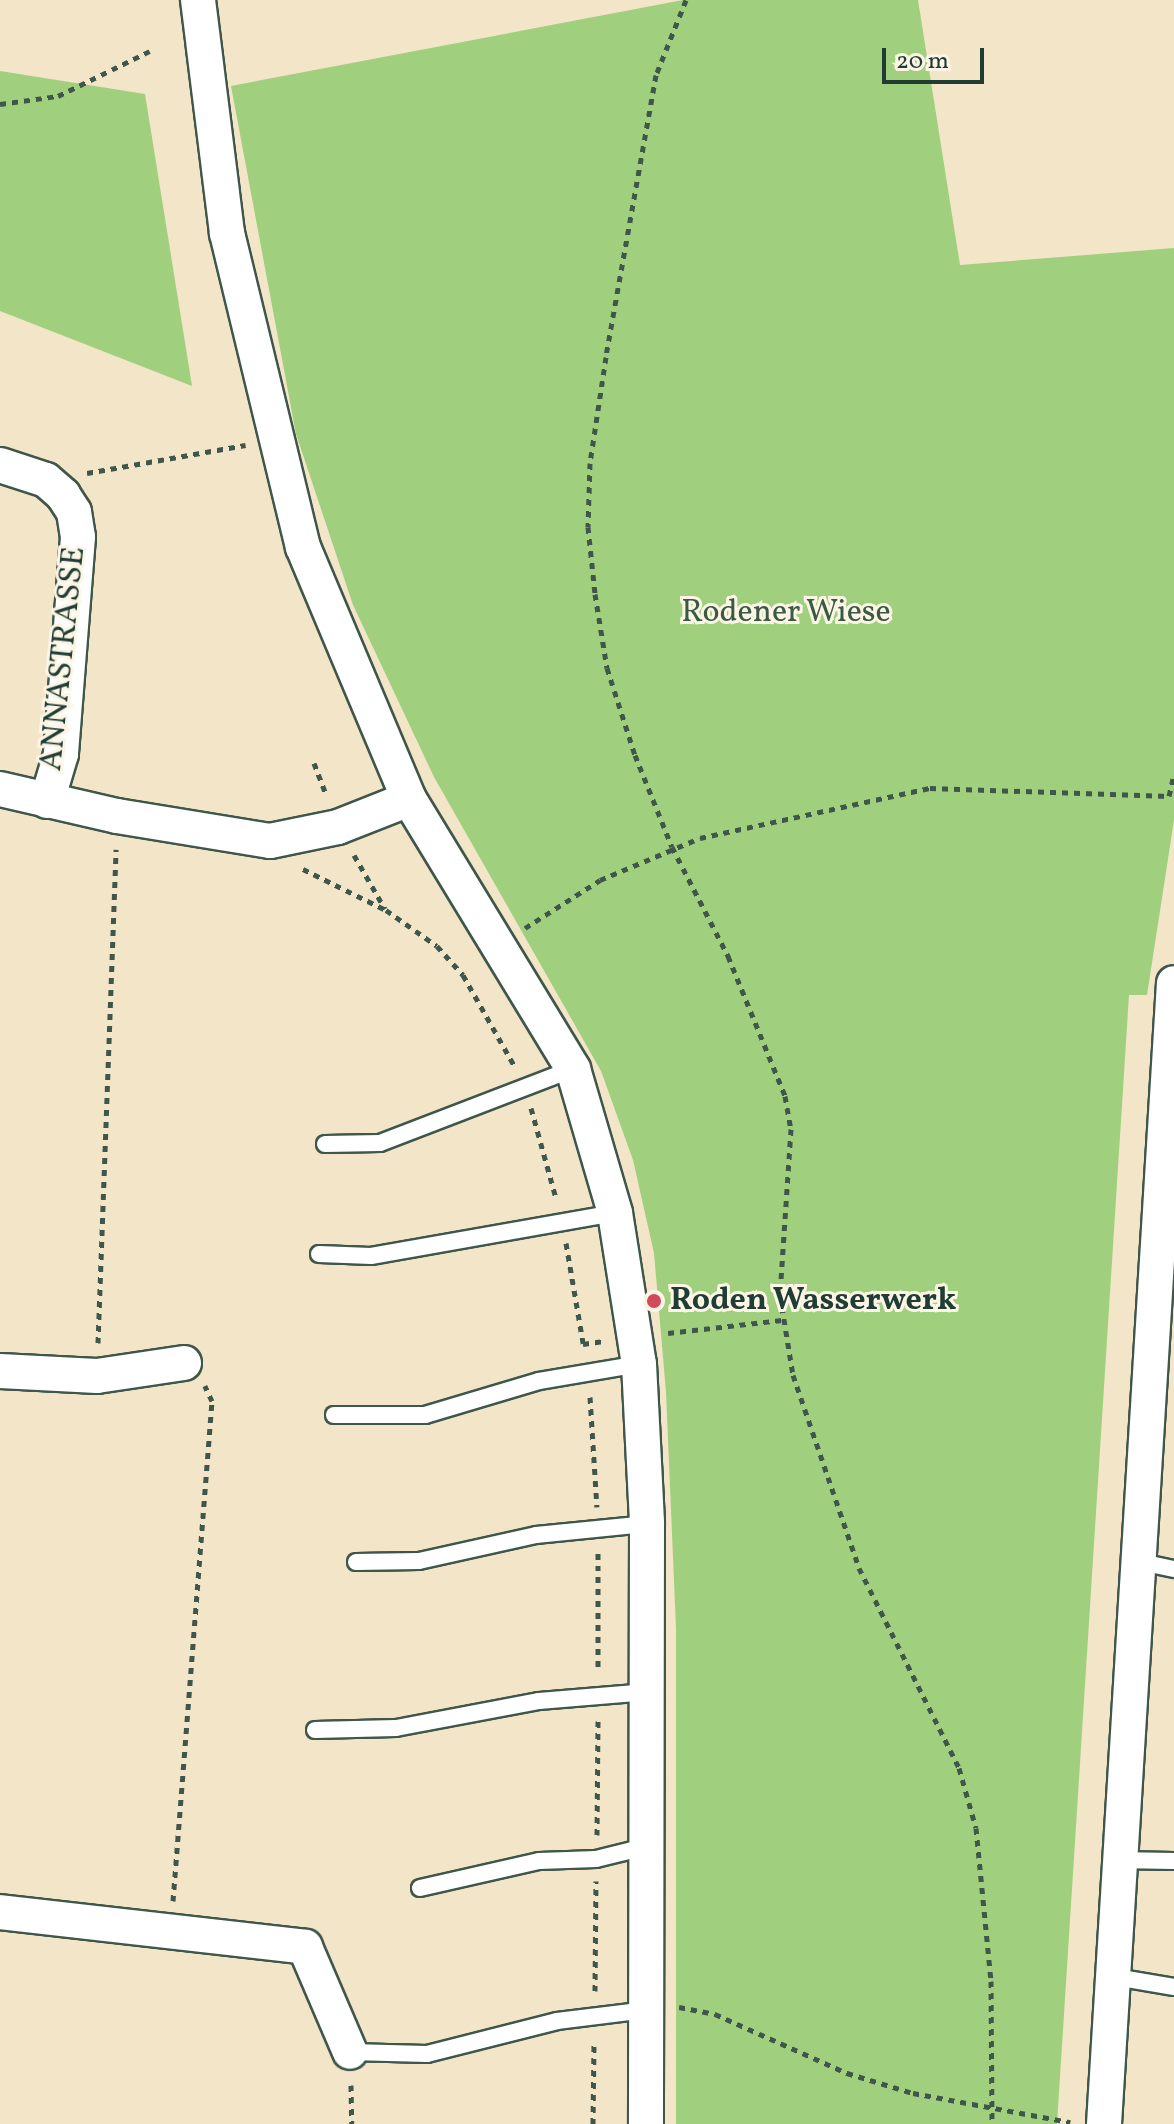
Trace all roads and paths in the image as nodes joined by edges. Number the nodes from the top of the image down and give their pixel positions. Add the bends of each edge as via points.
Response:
1 (198, 0) edge
2 (686, 0) edge
3 (150, 51) dead end
4 (0, 104) edge
5 (275, 440) junction
6 (0, 465) edge
7 (46, 480) junction
8 (1174, 775) edge
9 (0, 789) edge
10 (409, 799) junction
11 (47, 801) junction
12 (117, 816) junction
13 (270, 841) junction
14 (672, 847) junction
15 (530, 924) dead end
16 (1173, 996) edge
17 (573, 1069) junction
18 (525, 1088) junction
19 (325, 1144) dead end
20 (615, 1213) junction
21 (562, 1222) junction
22 (319, 1254) dead end
23 (782, 1320) junction
24 (663, 1334) dead end
25 (609, 1341) dead end
26 (583, 1344) junction
27 (184, 1363) joint
28 (639, 1364) junction
29 (0, 1371) edge
30 (588, 1371) junction
31 (97, 1376) junction
32 (334, 1415) dead end
33 (647, 1524) junction
34 (598, 1527) junction
35 (1135, 1561) junction
36 (356, 1562) dead end
37 (1174, 1569) edge
38 (648, 1692) junction
39 (598, 1697) junction
40 (315, 1730) dead end
41 (649, 1846) junction
42 (596, 1859) junction
43 (1116, 1860) junction
44 (1174, 1861) edge
45 (420, 1888) dead end
46 (0, 1912) edge
47 (170, 1934) junction
48 (1109, 1976) junction
49 (1174, 1987) edge
50 (647, 2010) junction
51 (594, 2020) junction
52 (350, 2052) joint
53 (993, 2109) junction
54 (593, 2124) edge
55 (646, 2124) edge
56 (992, 2124) edge
57 (1082, 2124) edge
58 (1104, 2124) edge

1 - 5 street via 227,233
2 - 14 path via 656,75 590,463 588,527 607,668
3 - 4 path via 58,96
5 - 7 path
5 - 10 street via 303,547
6 - 7 street
7 - 11 street, ANNASTRASSE via 74,512 78,537 61,754
8 - 14 path via 1169,796 930,788
9 - 11 street
10 - 13 street via 338,827
10 - 17 street
11 - 12 street
12 - 13 street
12 - 31 path
13 - 18 path via 286,862 386,910 437,946 493,1023
14 - 15 path via 600,880
14 - 23 path via 728,956 785,1096 791,1129
16 - 35 street
17 - 18 lane
17 - 20 street
18 - 19 lane via 380,1143
18 - 21 path
20 - 21 lane
20 - 28 street
21 - 22 lane via 371,1256
21 - 26 path
23 - 24 path
23 - 53 path via 793,1375 859,1568 959,1768 976,1828 991,1981
25 - 26 path
26 - 30 path
27 - 31 street
27 - 47 path via 212,1401
28 - 30 lane
28 - 33 street
29 - 31 street
30 - 32 lane via 425,1415
30 - 34 path
33 - 34 lane
33 - 38 street
34 - 36 lane via 419,1561
34 - 39 path
35 - 37 lane
35 - 43 street
38 - 39 lane
38 - 41 street
39 - 40 lane via 539,1701 396,1728
39 - 42 path
41 - 42 lane
41 - 50 street
42 - 45 lane via 539,1861
42 - 51 path
43 - 44 lane
43 - 48 street
46 - 47 street
47 - 52 street via 305,1947
48 - 49 lane
48 - 58 street
50 - 51 lane
50 - 53 path via 682,2007 715,2014 847,2073
50 - 55 street
51 - 52 lane via 557,2021 427,2054
51 - 54 path
53 - 56 path
53 - 57 path

